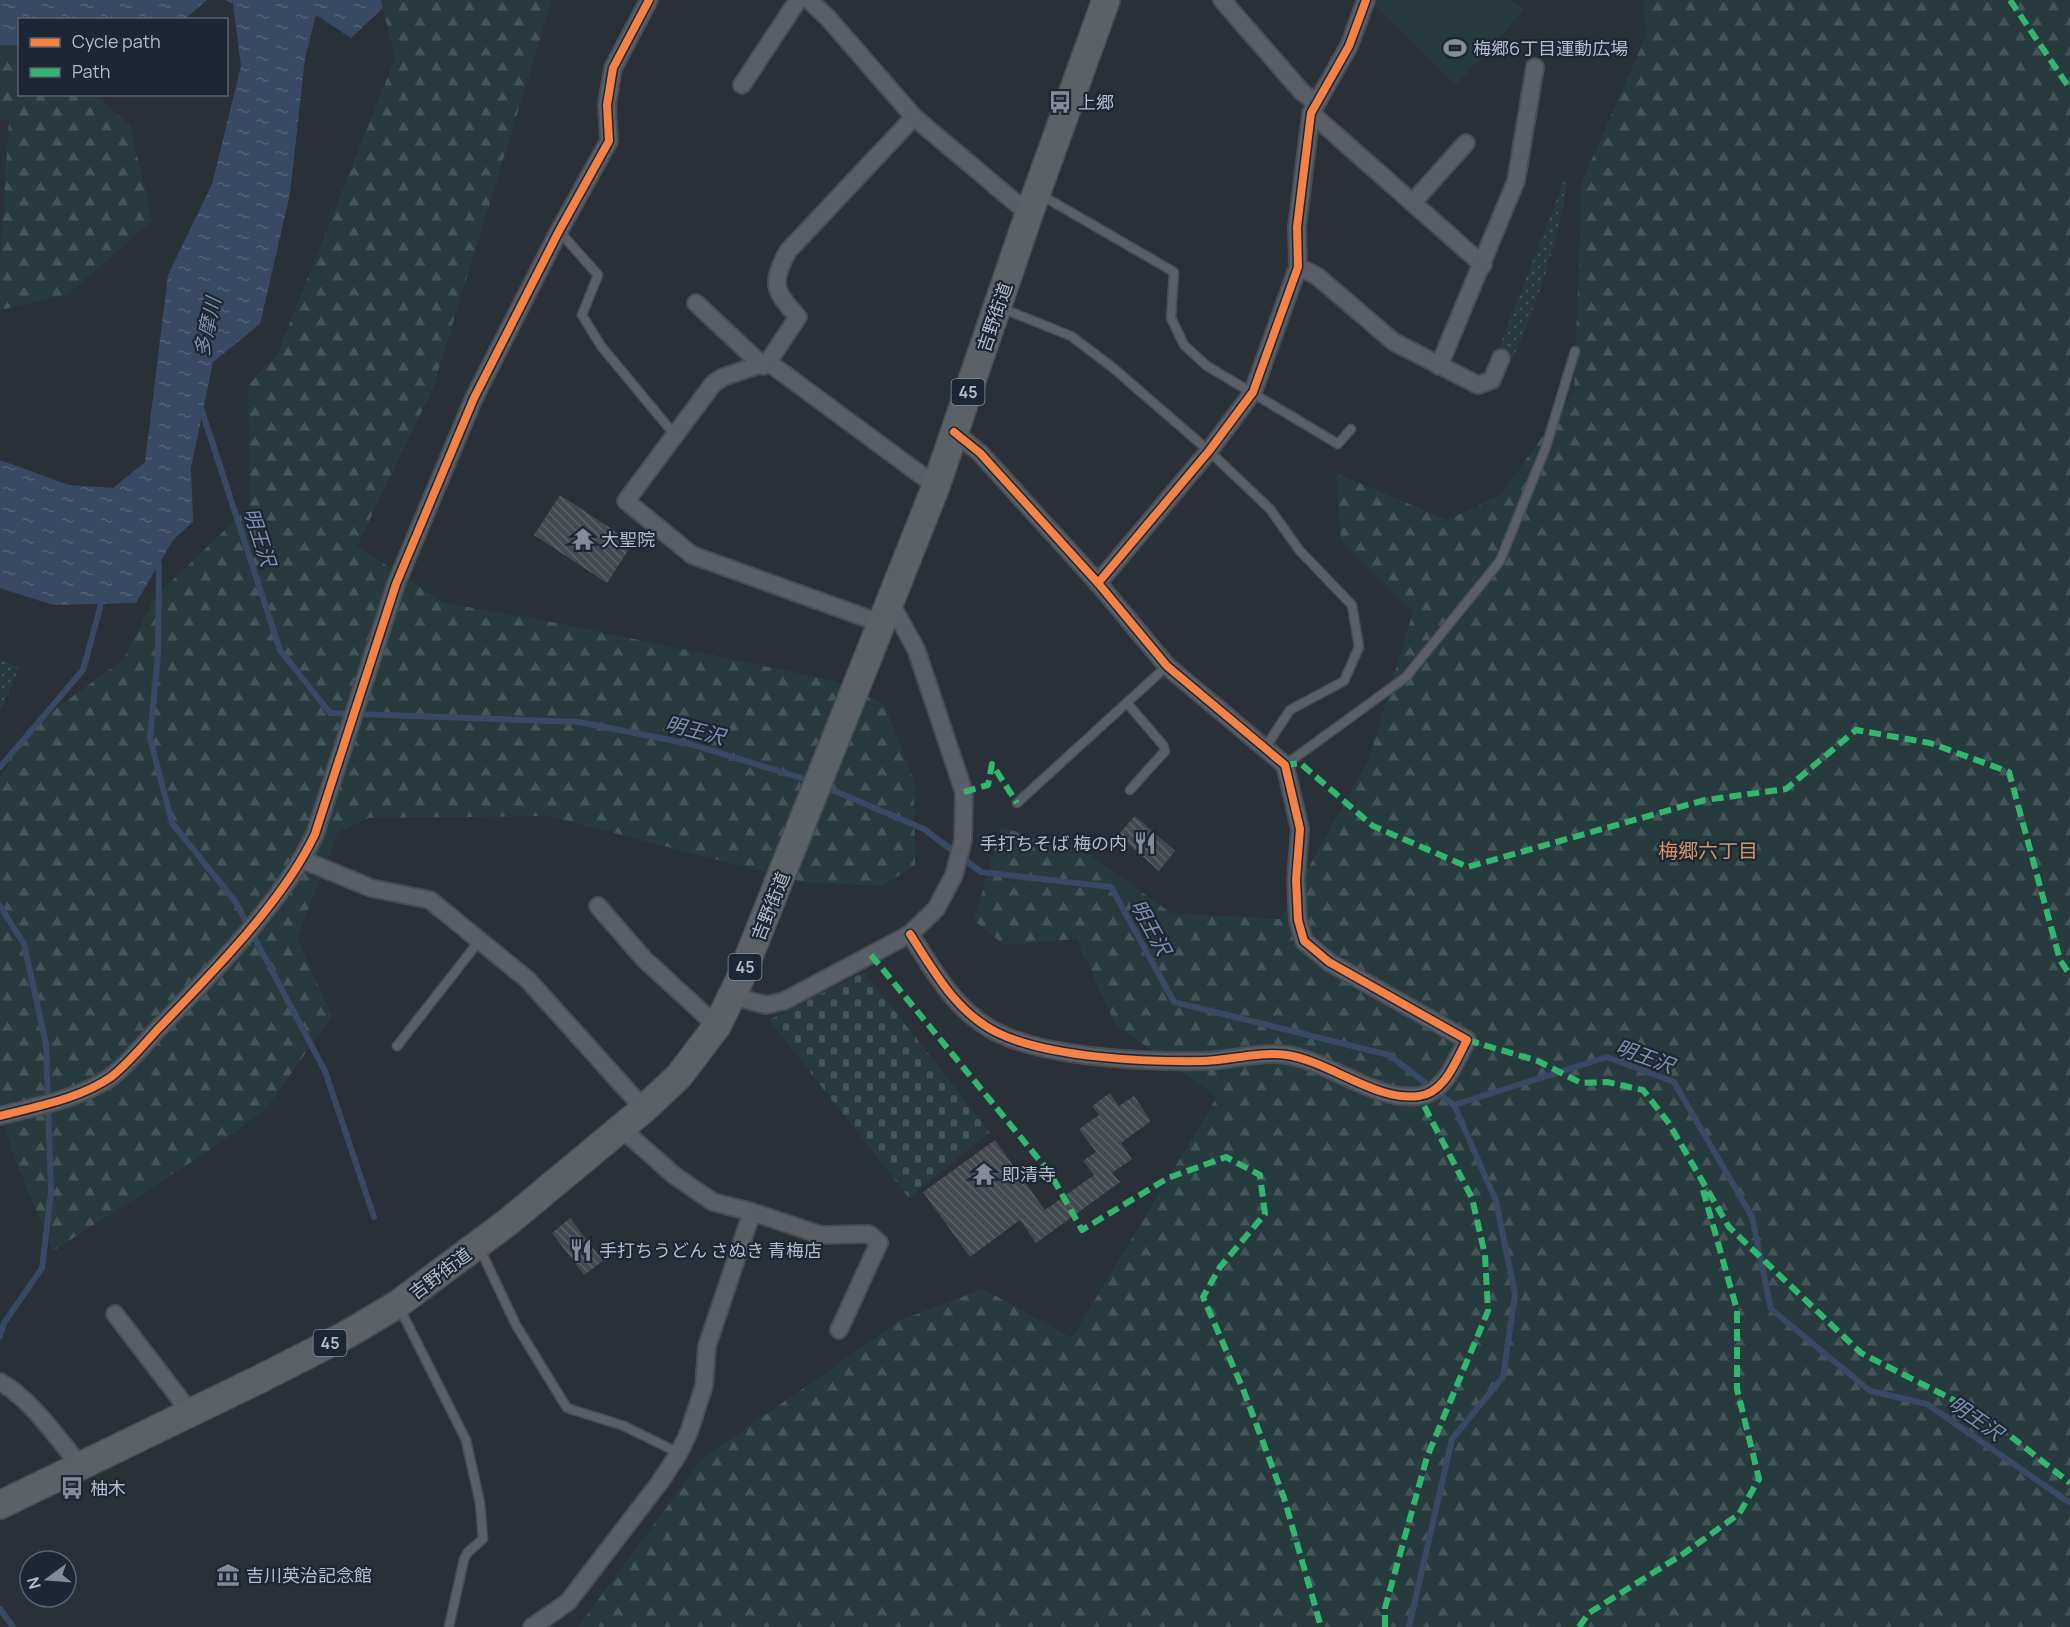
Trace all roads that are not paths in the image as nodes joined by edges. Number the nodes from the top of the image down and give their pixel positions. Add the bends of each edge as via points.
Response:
1 (648, 0) edge
2 (798, 0) edge
3 (809, 0) edge
4 (1106, 0) edge
5 (1222, 0) edge
6 (1366, 0) edge
7 (1535, 67) dead end
8 (742, 84) dead end
9 (1313, 108) junction
10 (914, 117) junction
11 (1466, 143) dead end
12 (1413, 202) junction
13 (1033, 204) junction
14 (559, 231) junction
15 (1483, 266) junction
16 (1298, 267) junction
17 (696, 303) dead end
18 (998, 307) junction
19 (1575, 351) dead end
20 (1501, 358) dead end
21 (766, 364) junction
22 (1439, 366) junction
23 (1253, 392) junction
24 (1351, 429) dead end
25 (954, 432) junction
26 (674, 435) junction
27 (1209, 451) junction
28 (936, 486) junction
29 (1098, 583) junction
30 (887, 614) junction
31 (1167, 666) junction
32 (1127, 703) junction
33 (1265, 748) junction
34 (1285, 765) junction
35 (1130, 790) dead end
36 (1017, 803) dead end
37 (303, 860) junction
38 (598, 906) dead end
39 (910, 934) junction
40 (480, 940) junction
41 (732, 996) junction
42 (717, 1026) junction
43 (397, 1046) dead end
44 (644, 1109) junction
45 (0, 1116) edge
46 (622, 1129) junction
47 (752, 1212) junction
48 (478, 1244) junction
49 (398, 1304) junction
50 (116, 1314) dead end
51 (839, 1330) dead end
52 (0, 1382) edge
53 (190, 1412) junction
54 (679, 1453) junction
55 (80, 1465) junction
56 (0, 1505) edge
57 (449, 1627) edge
58 (532, 1627) edge

1 - 14 street via 613,68 607,105 609,141
2 - 8 street
3 - 10 street
4 - 13 main road, 吉野街道 / 45
5 - 9 street
6 - 9 street via 1349,46
7 - 15 street via 1516,181
9 - 12 street
9 - 16 street via 1297,227
10 - 13 street
10 - 21 street via 788,251 776,273 779,297 798,317
11 - 12 street
12 - 15 street
13 - 18 main road, 吉野街道 / 45
13 - 23 lane via 1174,272 1171,318 1184,345 1207,366
14 - 26 lane via 598,275 582,315
14 - 37 street via 474,398 396,584 315,834
15 - 22 street
16 - 22 street via 1317,276 1394,342
16 - 23 street
17 - 21 street
18 - 25 main road, 吉野街道 / 45
18 - 27 lane via 1071,336
19 - 34 lane via 1546,447 1500,561 1406,677
20 - 22 street via 1492,380 1478,385
21 - 26 street via 723,377 713,384
21 - 28 street
23 - 24 lane via 1338,444
23 - 27 street
25 - 28 main road, 吉野街道 / 45
25 - 29 street via 980,453
26 - 30 street via 626,501 692,555
27 - 29 street
27 - 33 lane via 1270,509 1300,551 1352,605 1359,647 1344,681 1290,710
28 - 30 main road, 吉野街道 / 45
29 - 31 street
30 - 39 street via 916,648 964,792 963,840 954,875 936,909
30 - 41 main road, 吉野街道 / 45
31 - 32 lane
31 - 33 street
32 - 35 lane via 1165,751
32 - 36 lane
33 - 34 street
34 - 39 street via 1300,829 1296,880 1298,920 1304,941 1329,962 1467,1040 1442,1084 1431,1093 1398,1096 1310,1060 1284,1055 1168,1060 1088,1055 1026,1043 995,1031 956,1003
37 - 40 street via 371,888 430,900
37 - 45 street via 196,989 112,1076 79,1095
38 - 42 street via 644,959
39 - 41 street via 784,1001 766,1005
40 - 43 lane
40 - 44 street via 528,980
41 - 42 main road, 吉野街道 / 45
42 - 44 main road, 吉野街道 / 45 via 678,1076
44 - 46 main road, 吉野街道 / 45
46 - 47 street via 675,1176 712,1202
46 - 48 main road, 吉野街道 / 45
47 - 51 street via 821,1235 869,1234 879,1243
47 - 54 street via 707,1346 704,1386
48 - 49 main road, 吉野街道 / 45
48 - 54 lane via 516,1325 567,1408 624,1426
49 - 53 main road, 吉野街道 / 45 via 346,1335
49 - 57 lane via 466,1440 480,1503 483,1539 464,1559
50 - 53 street
52 - 55 street
53 - 55 main road, 吉野街道 / 45
54 - 58 street via 568,1602
55 - 56 main road, 吉野街道 / 45

